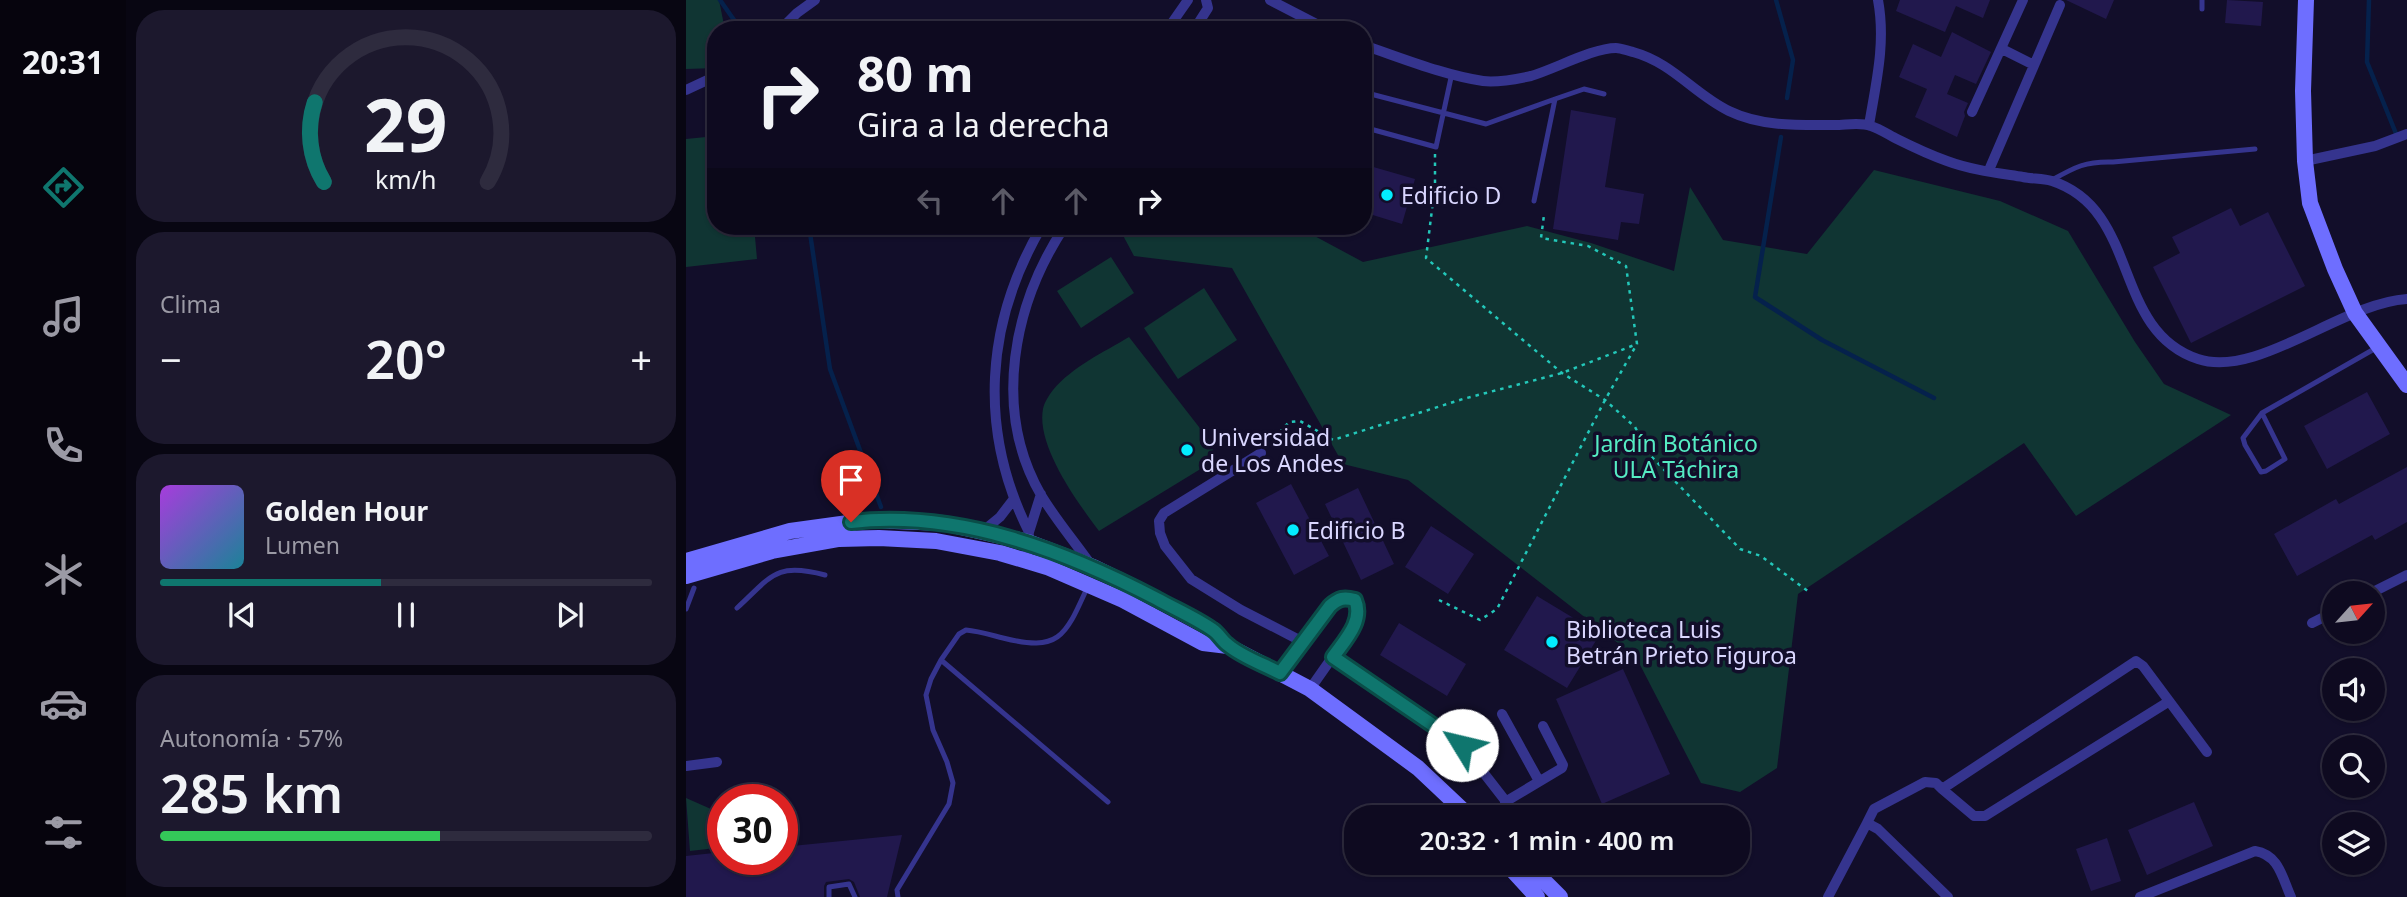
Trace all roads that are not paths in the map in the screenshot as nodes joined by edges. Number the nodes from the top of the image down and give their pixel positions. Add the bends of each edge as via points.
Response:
1 (815, 0) edge
2 (1188, 0) edge
3 (1206, 0) edge
4 (1270, 0) edge
5 (1878, 0) edge
6 (2023, 0) edge
7 (2202, 0) edge
8 (2306, 0) edge
9 (2060, 5) dead end
10 (2202, 9) dead end
11 (789, 21) edge
12 (1173, 21) edge
13 (1200, 21) edge
14 (1311, 21) edge
15 (1372, 48) edge
16 (2002, 49) junction
17 (2034, 65) junction
18 (1452, 73) junction
19 (707, 80) edge
20 (686, 90) edge
21 (1372, 94) edge
22 (1604, 94) dead end
23 (1555, 99) junction
24 (1444, 112) junction
25 (1972, 112) dead end
26 (1869, 125) junction
27 (1372, 129) edge
28 (2407, 134) edge
29 (2255, 149) dead end
30 (2305, 161) junction
31 (1989, 170) junction
32 (2052, 180) junction
33 (1534, 201) dead end
34 (1037, 235) edge
35 (1059, 235) edge
36 (2407, 299) edge
37 (2355, 313) junction
38 (2380, 345) junction
39 (2407, 385) edge
40 (2262, 413) junction
41 (1261, 453) road end
42 (1041, 495) junction
43 (1013, 500) junction
44 (983, 531) junction
45 (1029, 537) junction
46 (1026, 560) junction
47 (686, 561) edge
48 (1093, 568) junction
49 (825, 575) dead end
50 (2407, 575) edge
51 (690, 582) edge
52 (1089, 584) junction
53 (2385, 586) edge
54 (737, 608) dead end
55 (686, 609) edge
56 (2322, 619) edge
57 (2312, 624) dead end
58 (1303, 642) junction
59 (1228, 646) junction
60 (1333, 657) junction
61 (941, 660) junction
62 (1280, 673) junction
63 (1310, 689) junction
64 (2168, 702) junction
65 (1502, 714) dead end
66 (1543, 726) dead end
67 (2207, 752) dead end
68 (717, 762) dead end
69 (686, 766) edge
70 (1539, 781) junction
71 (1942, 789) junction
72 (1108, 802) dead end
73 (1505, 802) junction
74 (1457, 805) edge
75 (1508, 805) edge
76 (1867, 823) junction
77 (1517, 875) edge
78 (1538, 875) edge
79 (829, 897) edge
80 (855, 897) edge
81 (898, 897) edge
82 (1537, 897) edge
83 (1560, 897) edge
84 (1828, 897) edge
85 (1948, 897) edge
86 (2140, 897) edge
87 (2291, 897) edge

1 - 11 street
2 - 12 street
3 - 13 street via 1209,8
4 - 14 street
5 - 26 street via 1880,72
6 - 16 street
7 - 10 lane
8 - 30 street
9 - 17 street
15 - 18 street
16 - 17 street
16 - 25 street
17 - 31 street
18 - 24 lane
18 - 26 street via 1486,82 1506,80 1616,48 1668,66 1727,110 1750,119 1798,126
19 - 20 street
21 - 24 lane
22 - 23 lane via 1584,89
23 - 24 lane via 1486,124
23 - 33 lane
24 - 27 lane via 1436,147
26 - 31 street via 1947,161
28 - 30 street
29 - 32 lane via 2092,161
30 - 37 street via 2310,203
31 - 32 street
32 - 37 street via 2095,207 2107,223 2154,328 2199,359 2249,359
34 - 43 street via 1012,285 996,356 995,409
35 - 42 street via 1024,309 1014,367 1017,429
36 - 37 street
37 - 38 street
38 - 39 street
38 - 40 lane
40 - 40 lane via 2285,459 2261,472 2243,438
41 - 58 street via 1164,513 1160,533 1191,579
42 - 45 street
42 - 48 street
43 - 44 street
43 - 45 street
44 - 45 street
44 - 47 street via 943,523 870,520 759,538
45 - 46 street
45 - 48 street
46 - 51 street via 936,541 839,539 772,551
46 - 52 street
48 - 59 street via 1214,630
49 - 54 lane via 789,569 774,575
50 - 53 street
51 - 55 lane
52 - 59 street via 1203,643
52 - 61 lane via 1063,633 1051,642 1015,641 965,630
56 - 57 street
58 - 60 street via 1338,599 1355,600 1359,612 1355,625
58 - 62 street
59 - 62 street
60 - 63 street
60 - 73 street via 1462,745
61 - 72 lane
61 - 81 lane via 926,695 933,730 953,783 949,804 897,890
62 - 63 street
63 - 74 street via 1418,768
64 - 67 street
64 - 71 street via 1985,816 1974,816
64 - 71 street via 2136,662
65 - 70 street
66 - 70 street via 1563,765
68 - 69 street
70 - 73 street
71 - 76 street via 1925,782 1874,809
73 - 75 street
76 - 84 street
76 - 85 street
77 - 82 street
78 - 83 street
79 - 80 lane via 829,887 849,884
86 - 87 street via 2255,850 2268,853 2275,862

